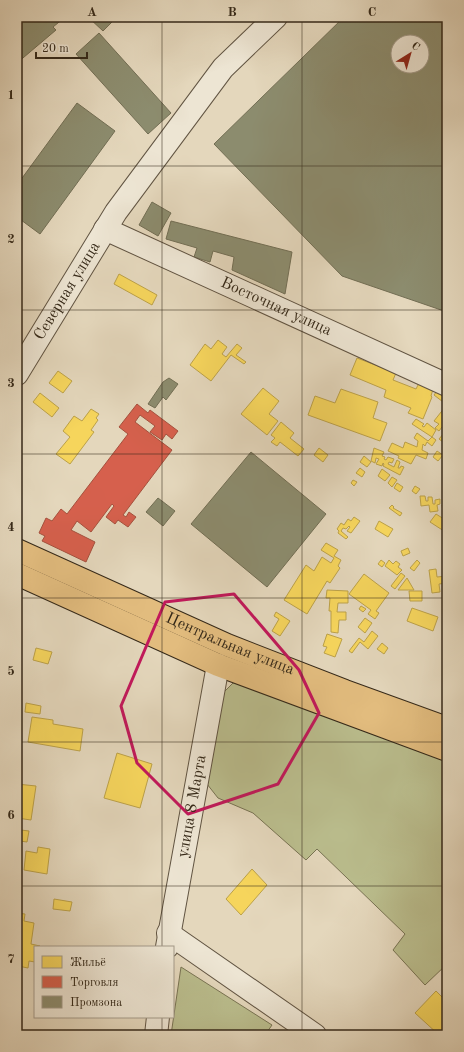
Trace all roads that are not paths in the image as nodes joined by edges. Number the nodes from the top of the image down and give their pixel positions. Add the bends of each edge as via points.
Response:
1 (276, 17) edge
2 (104, 230) junction
3 (17, 374) edge
4 (447, 384) edge
5 (17, 550) edge
6 (17, 574) edge
7 (218, 665) junction
8 (447, 728) edge
9 (447, 750) edge
10 (167, 940) edge
11 (158, 1018) edge
12 (303, 1032) edge
13 (156, 1035) edge

1 - 2 street, Северная улица via 223,68
2 - 3 street, Северная улица
2 - 4 street, Восточная улица
5 - 8 main road, Центральная улица via 227,645
6 - 7 main road, Центральная улица
7 - 9 main road, Центральная улица
7 - 10 street, улица 8 Марта
10 - 12 street via 260,990
11 - 13 street

